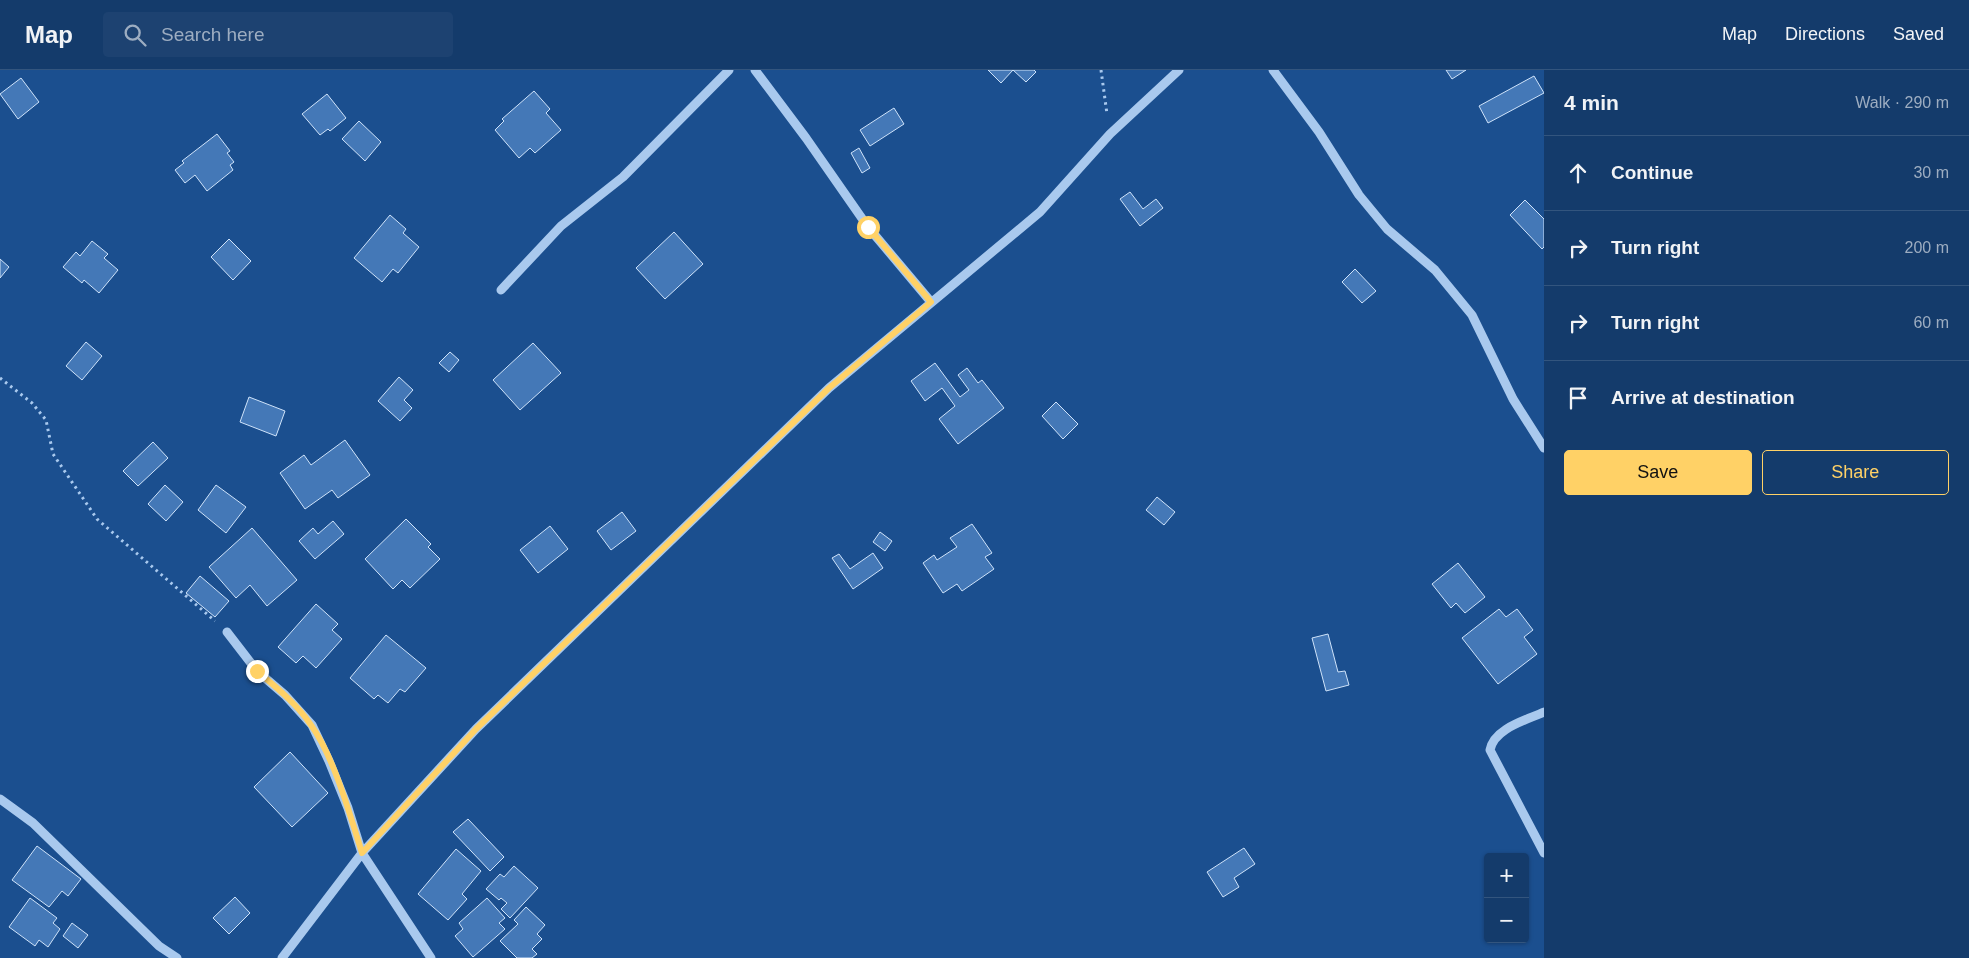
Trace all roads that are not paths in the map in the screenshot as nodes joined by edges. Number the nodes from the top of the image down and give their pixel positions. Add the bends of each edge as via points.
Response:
1 (729, 70) edge
2 (755, 70) edge
3 (1179, 70) edge
4 (1273, 70) edge
5 (502, 290) dead end
6 (931, 302) junction
7 (1544, 448) edge
8 (227, 632) road end
9 (1544, 712) edge
10 (0, 799) edge
11 (362, 853) junction
12 (1544, 854) edge
13 (177, 958) edge
14 (282, 958) edge
15 (431, 958) edge

1 - 5 street via 623,177 561,226
2 - 6 street via 868,227
3 - 6 street via 1110,134 1040,212
4 - 7 street via 1319,132 1364,202 1387,229 1435,270 1472,315 1513,400
6 - 11 street via 829,388 476,729
8 - 11 street via 257,671 312,725 339,784
9 - 12 street via 1500,733 1490,750
10 - 13 street via 33,823 159,946
11 - 14 street
11 - 15 street

